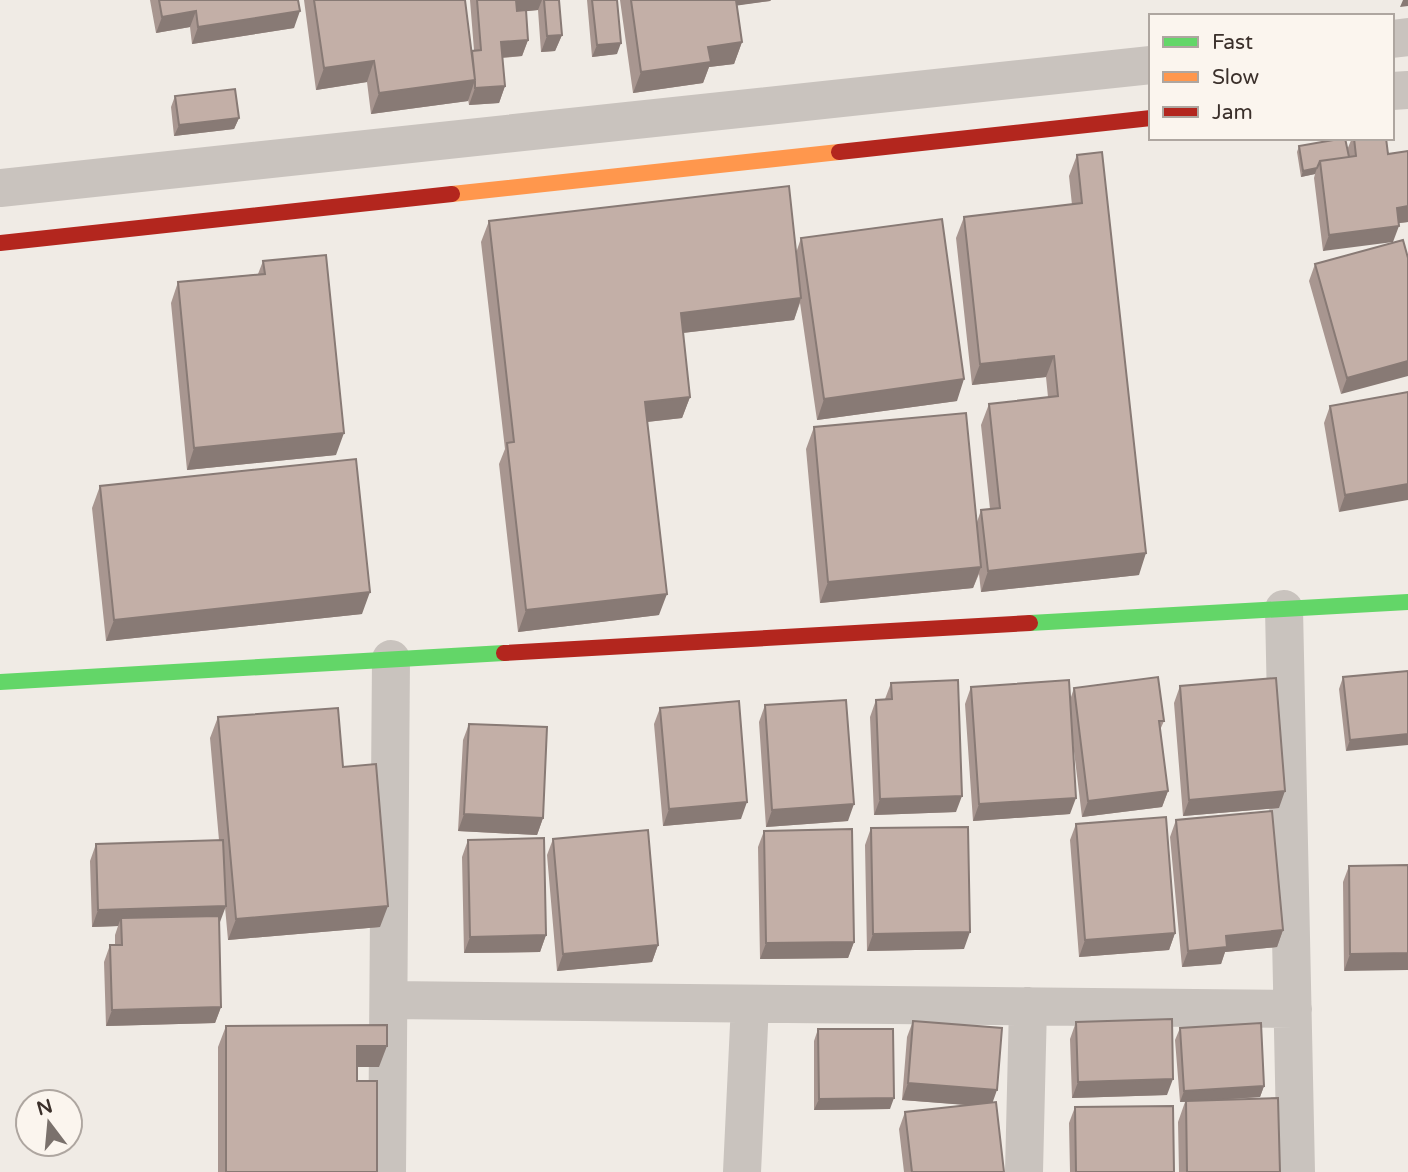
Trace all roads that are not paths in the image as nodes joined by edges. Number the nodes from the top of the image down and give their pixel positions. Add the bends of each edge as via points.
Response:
1 (1149, 65) edge
2 (1149, 118) edge
3 (0, 188) edge
4 (0, 243) edge
5 (1408, 602) edge
6 (1284, 609) junction
7 (391, 659) junction
8 (0, 682) edge
9 (388, 1000) junction
10 (750, 1004) junction
11 (1028, 1006) junction
12 (1293, 1009) junction
13 (387, 1172) edge
14 (741, 1172) edge
15 (1024, 1172) edge
16 (1296, 1172) edge

1 - 3 street
2 - 4 street
5 - 6 street
6 - 7 street
6 - 12 street
7 - 8 street
7 - 9 street
9 - 10 street
9 - 13 street
10 - 11 street
10 - 14 street
11 - 12 street
11 - 15 street
12 - 16 street

